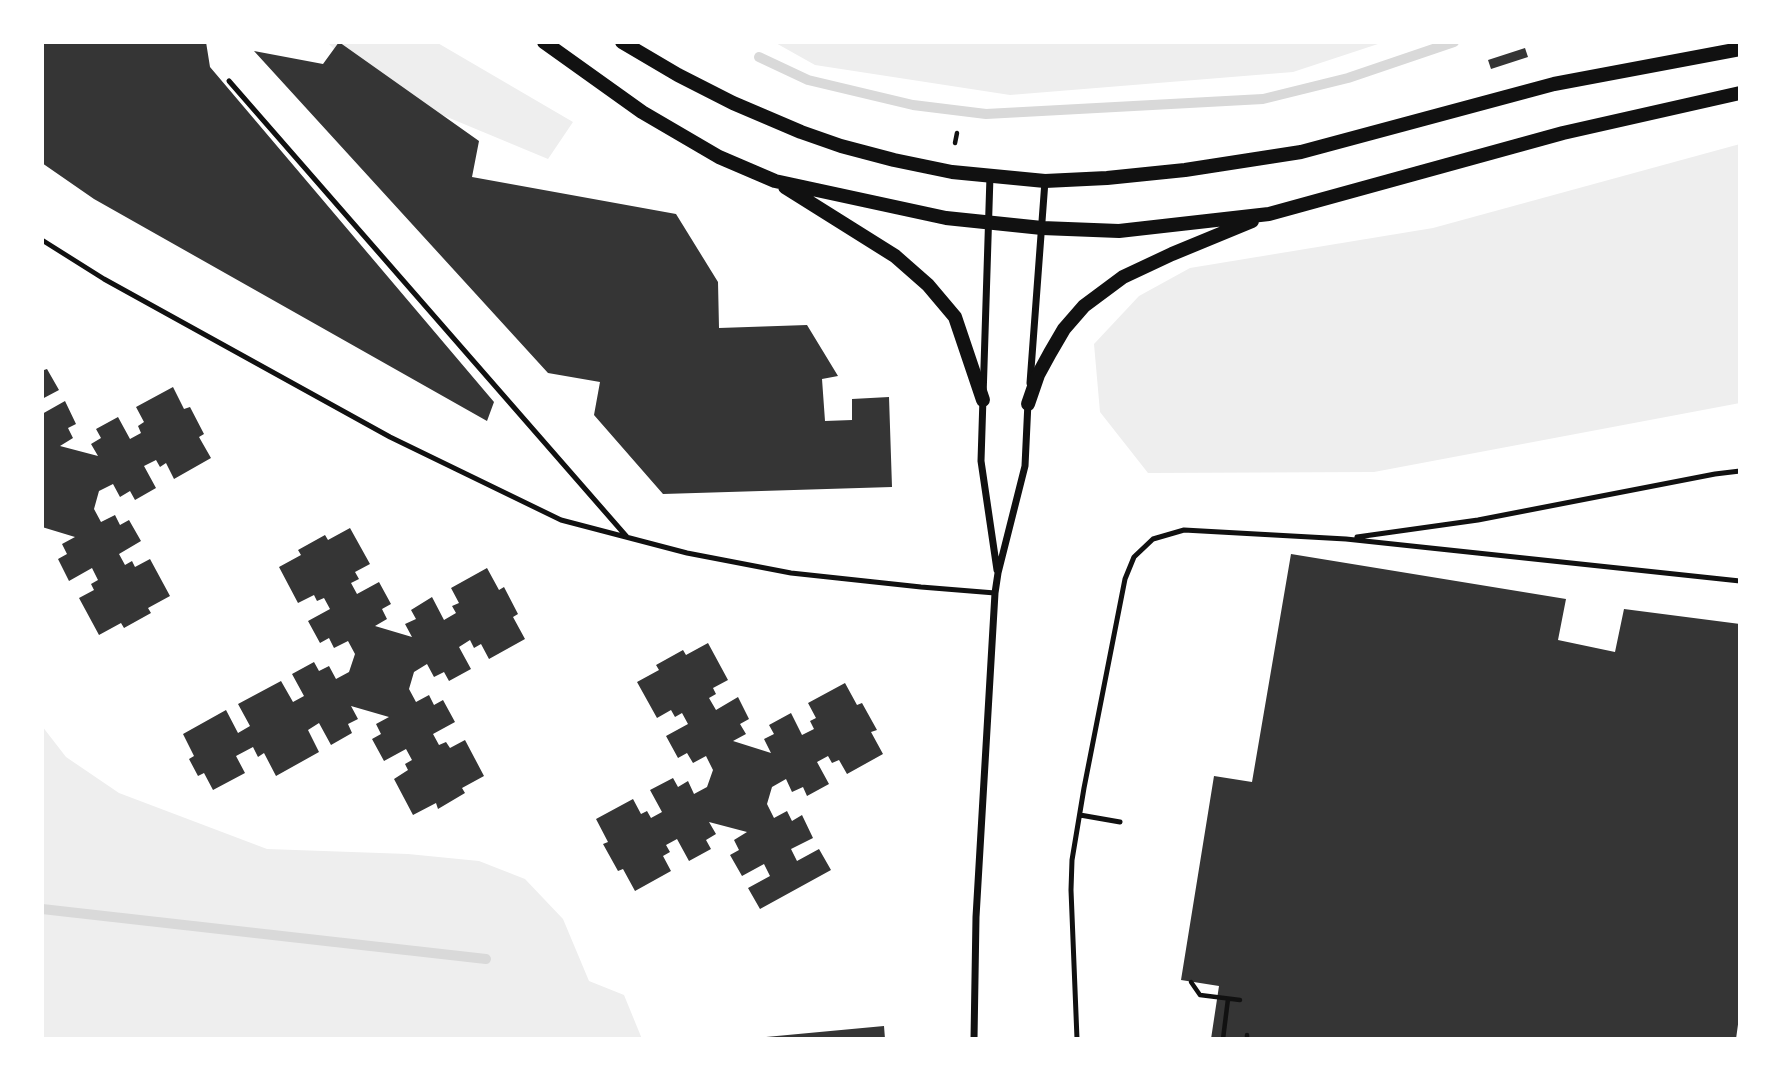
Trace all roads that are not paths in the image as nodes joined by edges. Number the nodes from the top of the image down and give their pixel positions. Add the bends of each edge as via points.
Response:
1 (544, 42) edge
2 (622, 42) edge
3 (1740, 49) edge
4 (229, 81) dead end
5 (1740, 93) edge
6 (990, 176) junction
7 (775, 181) junction
8 (1045, 181) junction
9 (1269, 214) junction
10 (988, 223) junction
11 (1042, 228) junction
12 (42, 240) edge
13 (983, 400) junction
14 (1028, 404) junction
15 (1740, 471) edge
16 (627, 537) junction
17 (1346, 539) junction
18 (998, 573) junction
19 (1740, 580) edge
20 (995, 593) junction
21 (1080, 815) junction
22 (1120, 821) dead end
23 (974, 1039) edge
24 (1077, 1039) edge

1 - 7 main road via 642,112 719,157
2 - 6 main road via 733,103 801,132 894,160
3 - 8 main road via 1554,84 1301,152 1185,170
4 - 16 lane
5 - 9 main road via 1563,133
6 - 8 main road
6 - 10 street
7 - 10 main road
7 - 13 main road via 895,256 928,285 955,317
8 - 11 street
9 - 11 main road via 1119,230
9 - 14 main road via 1159,260 1104,290 1064,329 1038,375
10 - 11 main road
10 - 13 street
11 - 14 street
12 - 16 lane via 390,438 561,520
13 - 18 street via 981,461
14 - 18 street via 1025,466
15 - 17 lane via 1478,520
16 - 20 lane via 791,572
17 - 19 lane
17 - 21 lane via 1184,530 1153,539 1134,557 1125,579
18 - 20 street
20 - 23 street via 976,917
21 - 22 lane
21 - 24 lane via 1071,890

